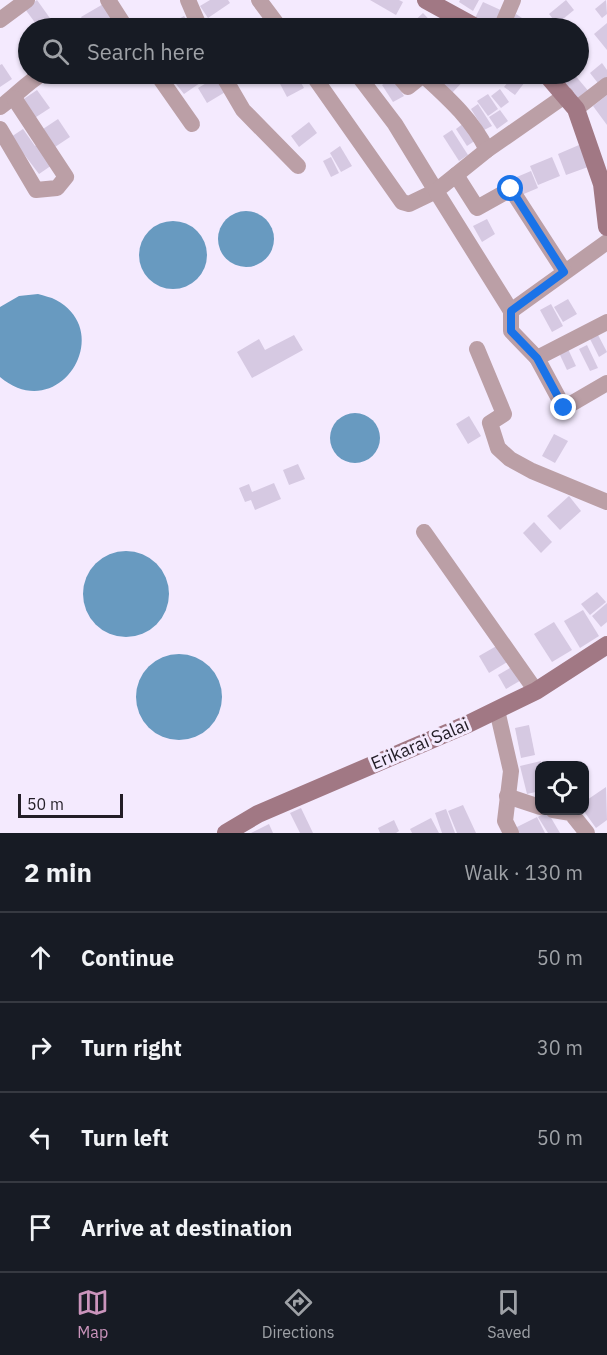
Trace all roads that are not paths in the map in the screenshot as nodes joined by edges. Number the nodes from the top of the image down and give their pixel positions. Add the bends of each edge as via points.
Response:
1 (27, 0) edge
2 (108, 0) edge
3 (188, 0) edge
4 (259, 0) edge
5 (426, 0) edge
6 (513, 0) edge
7 (117, 18) edge
8 (196, 18) edge
9 (272, 18) edge
10 (459, 18) edge
11 (505, 18) edge
12 (0, 20) edge
13 (26, 84) edge
14 (164, 84) edge
15 (228, 84) edge
16 (319, 84) edge
17 (365, 84) edge
18 (433, 84) edge
19 (555, 84) edge
20 (607, 85) edge
21 (571, 102) junction
22 (7, 103) edge
23 (192, 124) dead end
24 (0, 129) edge
25 (487, 150) junction
26 (298, 166) dead end
27 (456, 175) junction
28 (436, 191) junction
29 (607, 227) edge
30 (607, 242) edge
31 (564, 272) junction
32 (511, 311) junction
33 (607, 322) edge
34 (477, 349) dead end
35 (537, 358) junction
36 (607, 383) edge
37 (607, 501) edge
38 (424, 532) dead end
39 (607, 645) edge
40 (537, 692) junction
41 (497, 710) junction
42 (507, 796) junction
43 (535, 805) edge
44 (573, 815) edge
45 (226, 833) edge
46 (511, 833) edge
47 (587, 833) edge

1 - 12 street
2 - 7 street
3 - 8 street
4 - 9 street
5 - 10 street
6 - 11 street
13 - 22 street
14 - 23 street
15 - 26 street via 243,110
16 - 28 street via 402,202 409,204
17 - 28 street via 395,124
18 - 25 street via 459,108
19 - 21 street
20 - 21 street
21 - 25 street
21 - 29 street via 602,184
22 - 24 street via 66,177 57,188 36,190
25 - 27 street
27 - 28 street
27 - 31 street via 477,208 511,189
28 - 32 street
30 - 31 street
31 - 32 street
32 - 35 street via 511,331
33 - 35 street
34 - 37 street via 504,414 490,423 498,448 518,464
35 - 36 street via 564,408
38 - 40 street
39 - 40 street, Erikarai Salai
40 - 41 street, Erikarai Salai
41 - 42 street via 511,771
41 - 45 street, Erikarai Salai via 258,814
42 - 43 street
42 - 46 street via 505,821
44 - 47 street

